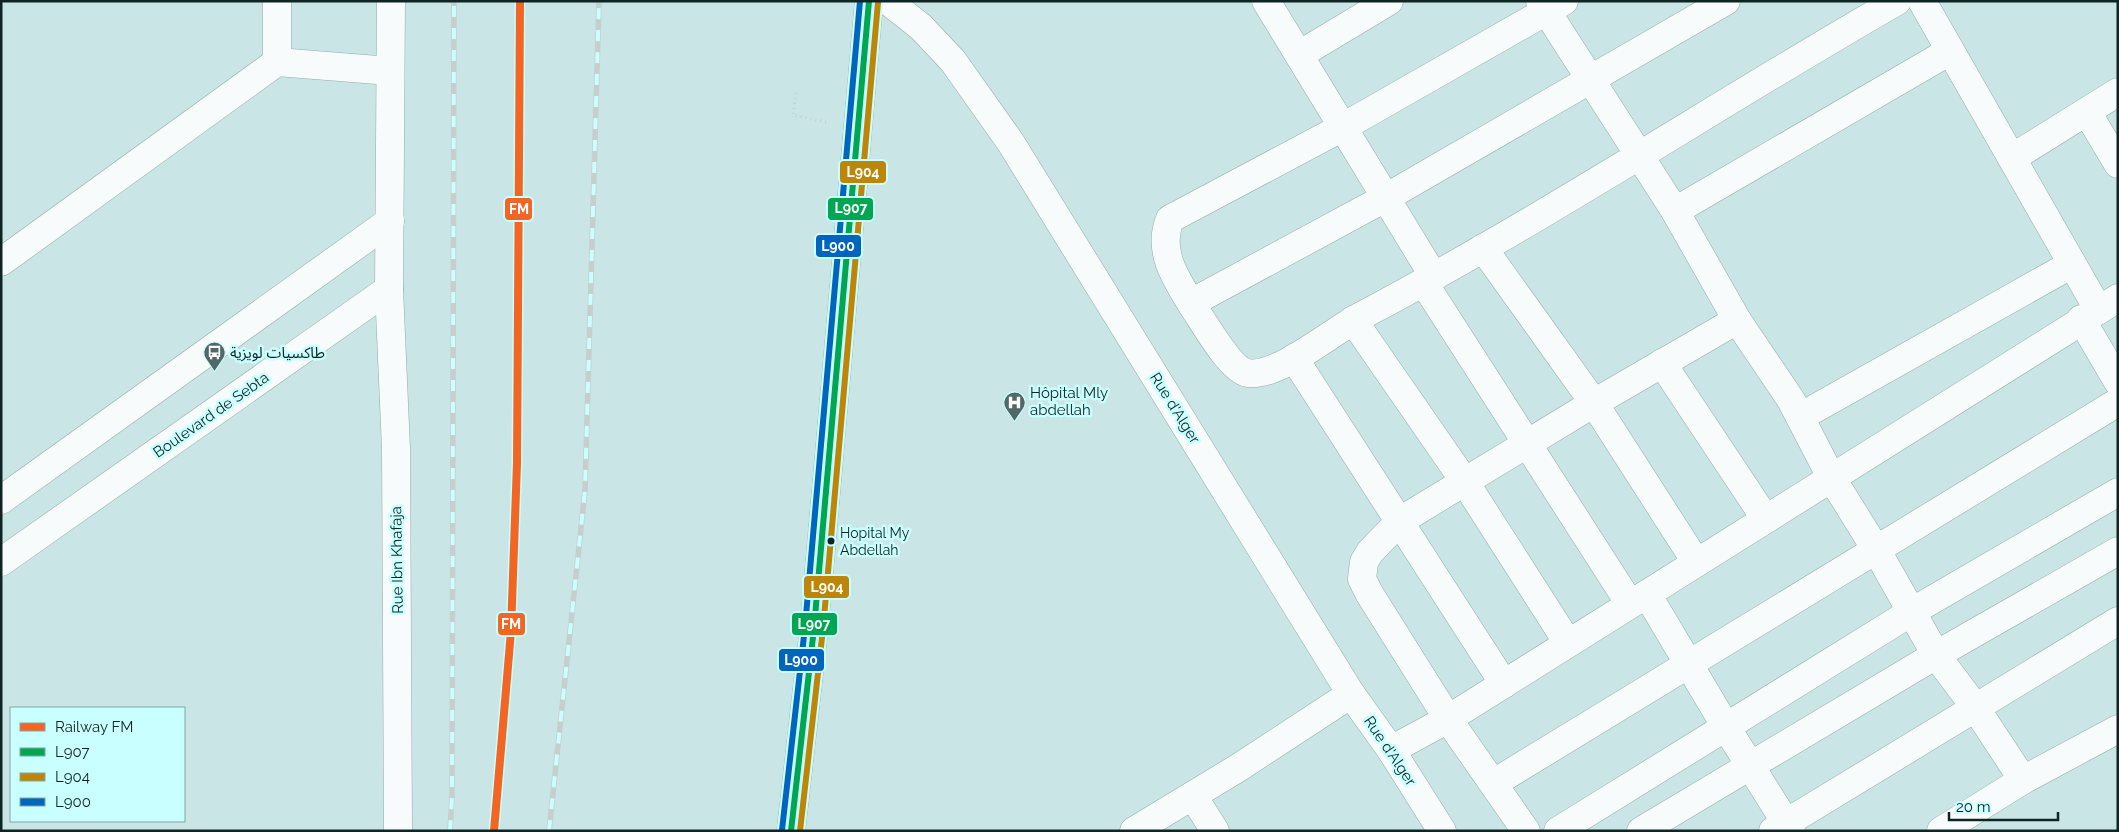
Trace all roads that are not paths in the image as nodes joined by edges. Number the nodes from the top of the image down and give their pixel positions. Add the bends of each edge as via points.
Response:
1 (277, 1) edge
2 (391, 1) edge
3 (869, 1) edge
4 (888, 1) edge
5 (1266, 1) edge
6 (1389, 1) edge
7 (1726, 1) edge
8 (1922, 1) edge
9 (1888, 4) edge
10 (1551, 5) edge
11 (1950, 52) junction
12 (1299, 55) junction
13 (277, 62) junction
14 (390, 71) junction
15 (1591, 81) junction
16 (2118, 92) edge
17 (2087, 112) junction
18 (1343, 127) junction
19 (1638, 156) junction
20 (2012, 158) junction
21 (2118, 164) edge
22 (1387, 198) junction
23 (1675, 211) junction
24 (390, 221) junction
25 (1483, 248) junction
26 (1, 262) edge
27 (2072, 264) junction
28 (1429, 280) junction
29 (389, 289) junction
30 (1191, 303) junction
31 (2099, 309) edge
32 (1353, 320) junction
33 (1737, 320) junction
34 (1294, 358) junction
35 (1662, 363) junction
36 (2118, 382) edge
37 (2118, 402) edge
38 (1594, 403) junction
39 (1800, 417) junction
40 (1530, 444) junction
41 (1831, 477) junction
42 (1464, 482) junction
43 (2118, 492) edge
44 (1, 500) edge
45 (1765, 518) junction
46 (1400, 521) junction
47 (1877, 550) junction
48 (2118, 551) edge
49 (1, 562) edge
50 (1696, 562) junction
51 (1638, 599) junction
52 (1912, 611) junction
53 (2118, 620) edge
54 (1568, 644) junction
55 (1936, 655) junction
56 (1689, 665) junction
57 (1504, 684) junction
58 (1351, 694) junction
59 (1975, 707) junction
60 (1448, 719) junction
61 (1726, 727) junction
62 (2118, 729) edge
63 (1391, 750) junction
64 (1750, 766) junction
65 (2023, 780) junction
66 (1494, 783) junction
67 (1193, 796) junction
68 (1783, 828) edge
69 (398, 831) edge
70 (791, 831) edge
71 (1134, 831) edge
72 (1215, 831) edge
73 (1442, 831) edge
74 (1526, 831) edge
75 (1558, 831) edge
76 (1641, 831) edge
77 (1941, 831) edge

1 - 13 street
2 - 14 street
3 - 70 main road via 814,628
4 - 58 street, Rue d'Alger via 921,27 953,60 1010,143
5 - 12 street
6 - 12 street
7 - 15 street
8 - 11 street
9 - 19 street
10 - 15 street
10 - 18 street
11 - 20 street
11 - 23 street
12 - 18 street
13 - 14 street
13 - 26 street
14 - 24 street
15 - 19 street
15 - 22 street
16 - 17 street
17 - 20 street
17 - 21 street
18 - 22 street
18 - 30 street via 1170,219 1164,233 1166,254
19 - 23 street
19 - 25 street
20 - 27 street
22 - 28 street
22 - 30 street
23 - 33 street
24 - 29 street
24 - 44 street
25 - 28 street
25 - 38 street
27 - 31 street
27 - 39 street
28 - 32 street
28 - 40 street
29 - 49 street, Boulevard de Sebta
29 - 69 street, Rue Ibn Khafaja via 396,449
30 - 34 street via 1240,370 1268,372
31 - 36 street
31 - 41 street
32 - 34 street
32 - 42 street
33 - 35 street
33 - 39 street
34 - 46 street
35 - 38 street
35 - 45 street
37 - 47 street
38 - 40 street
38 - 50 street
39 - 41 street
40 - 42 street
40 - 51 street
41 - 45 street
41 - 47 street
42 - 46 street
42 - 54 street
43 - 52 street
45 - 50 street
46 - 57 street
46 - 60 street via 1370,552 1364,562 1362,579
47 - 52 street
47 - 56 street
48 - 55 street
50 - 51 street
51 - 54 street
51 - 56 street
52 - 55 street
52 - 61 street
53 - 59 street
54 - 57 street
55 - 59 street
55 - 64 street
56 - 61 street
56 - 66 street
57 - 60 street
58 - 63 street, Rue d'Alger
58 - 67 street
59 - 65 street
59 - 68 street
60 - 63 street
60 - 66 street
61 - 64 street
61 - 75 street
62 - 65 street
63 - 73 street, Rue d'Alger
64 - 68 street
64 - 76 street
65 - 77 street
66 - 74 street
67 - 71 street
67 - 72 street

